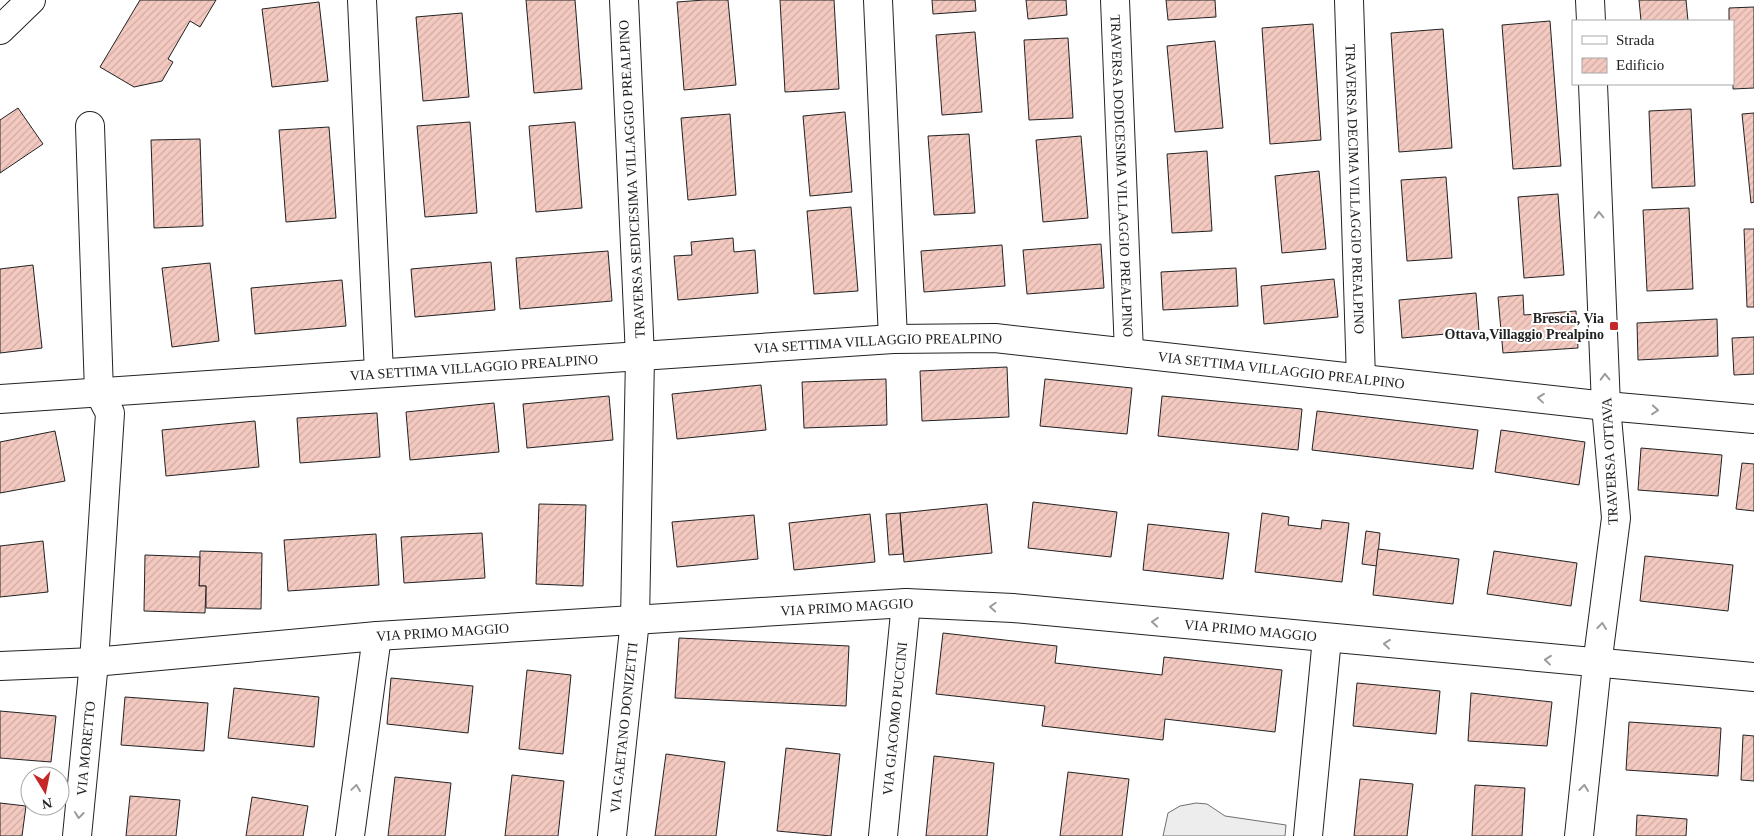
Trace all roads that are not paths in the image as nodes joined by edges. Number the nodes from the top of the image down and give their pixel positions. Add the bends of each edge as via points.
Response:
1 (31, 0) edge
2 (362, 0) edge
3 (624, 0) edge
4 (878, 0) edge
5 (1115, 0) edge
6 (1349, 0) edge
7 (1590, 0) edge
8 (1590, 20) edge
9 (0, 30) edge
10 (1593, 85) edge
11 (90, 126) dead end
12 (893, 339) junction
13 (1129, 353) junction
14 (640, 357) junction
15 (380, 373) junction
16 (1362, 378) junction
17 (99, 392) junction
18 (0, 398) edge
19 (1606, 406) junction
20 (1754, 419) edge
21 (906, 603) junction
22 (636, 620) junction
23 (377, 636) junction
24 (1327, 638) junction
25 (94, 662) junction
26 (1597, 664) junction
27 (0, 666) edge
28 (1754, 678) edge
29 (77, 836) edge
30 (350, 836) edge
31 (612, 836) edge
32 (883, 836) edge
33 (1308, 836) edge
34 (1579, 836) edge

1 - 9 street
2 - 15 street
3 - 14 street, TRAVERSA SEDICESIMA VILLAGGIO PREALPINO
4 - 12 street
5 - 13 street, TRAVERSA DODICESIMA VILLAGGIO PREALPINO
6 - 16 street, TRAVERSA DECIMA VILLAGGIO PREALPINO
7 - 8 street
19 -> 10 street, TRAVERSA OTTAVA
11 - 17 street
12 - 13 street, VIA SETTIMA VILLAGGIO PREALPINO via 995,338
12 - 14 street, VIA SETTIMA VILLAGGIO PREALPINO
13 - 16 street, VIA SETTIMA VILLAGGIO PREALPINO
14 - 15 street, VIA SETTIMA VILLAGGIO PREALPINO
14 - 22 street, TRAVERSA SEDICESIMA VILLAGGIO PREALPINO
15 - 17 street, VIA SETTIMA VILLAGGIO PREALPINO
19 -> 16 street, VIA SETTIMA VILLAGGIO PREALPINO
17 - 18 street, VIA SETTIMA VILLAGGIO PREALPINO
17 - 25 street via 110,413
19 -> 20 street, VIA SETTIMA VILLAGGIO PREALPINO
26 -> 19 street, TRAVERSA OTTAVA via 1616,518
21 - 22 street, VIA PRIMO MAGGIO
24 -> 21 street, VIA PRIMO MAGGIO via 1013,608
21 - 32 street, VIA GIACOMO PUCCINI
22 - 23 street, VIA PRIMO MAGGIO
22 - 31 street, VIA GAETANO DONIZETTI
23 - 25 street, VIA PRIMO MAGGIO
30 -> 23 street
26 -> 24 street, VIA PRIMO MAGGIO
24 - 33 street
25 - 27 street, VIA PRIMO MAGGIO
25 -> 29 street, VIA MORETTO
26 - 28 street, VIA PRIMO MAGGIO
34 -> 26 street, TRAVERSA OTTAVA

